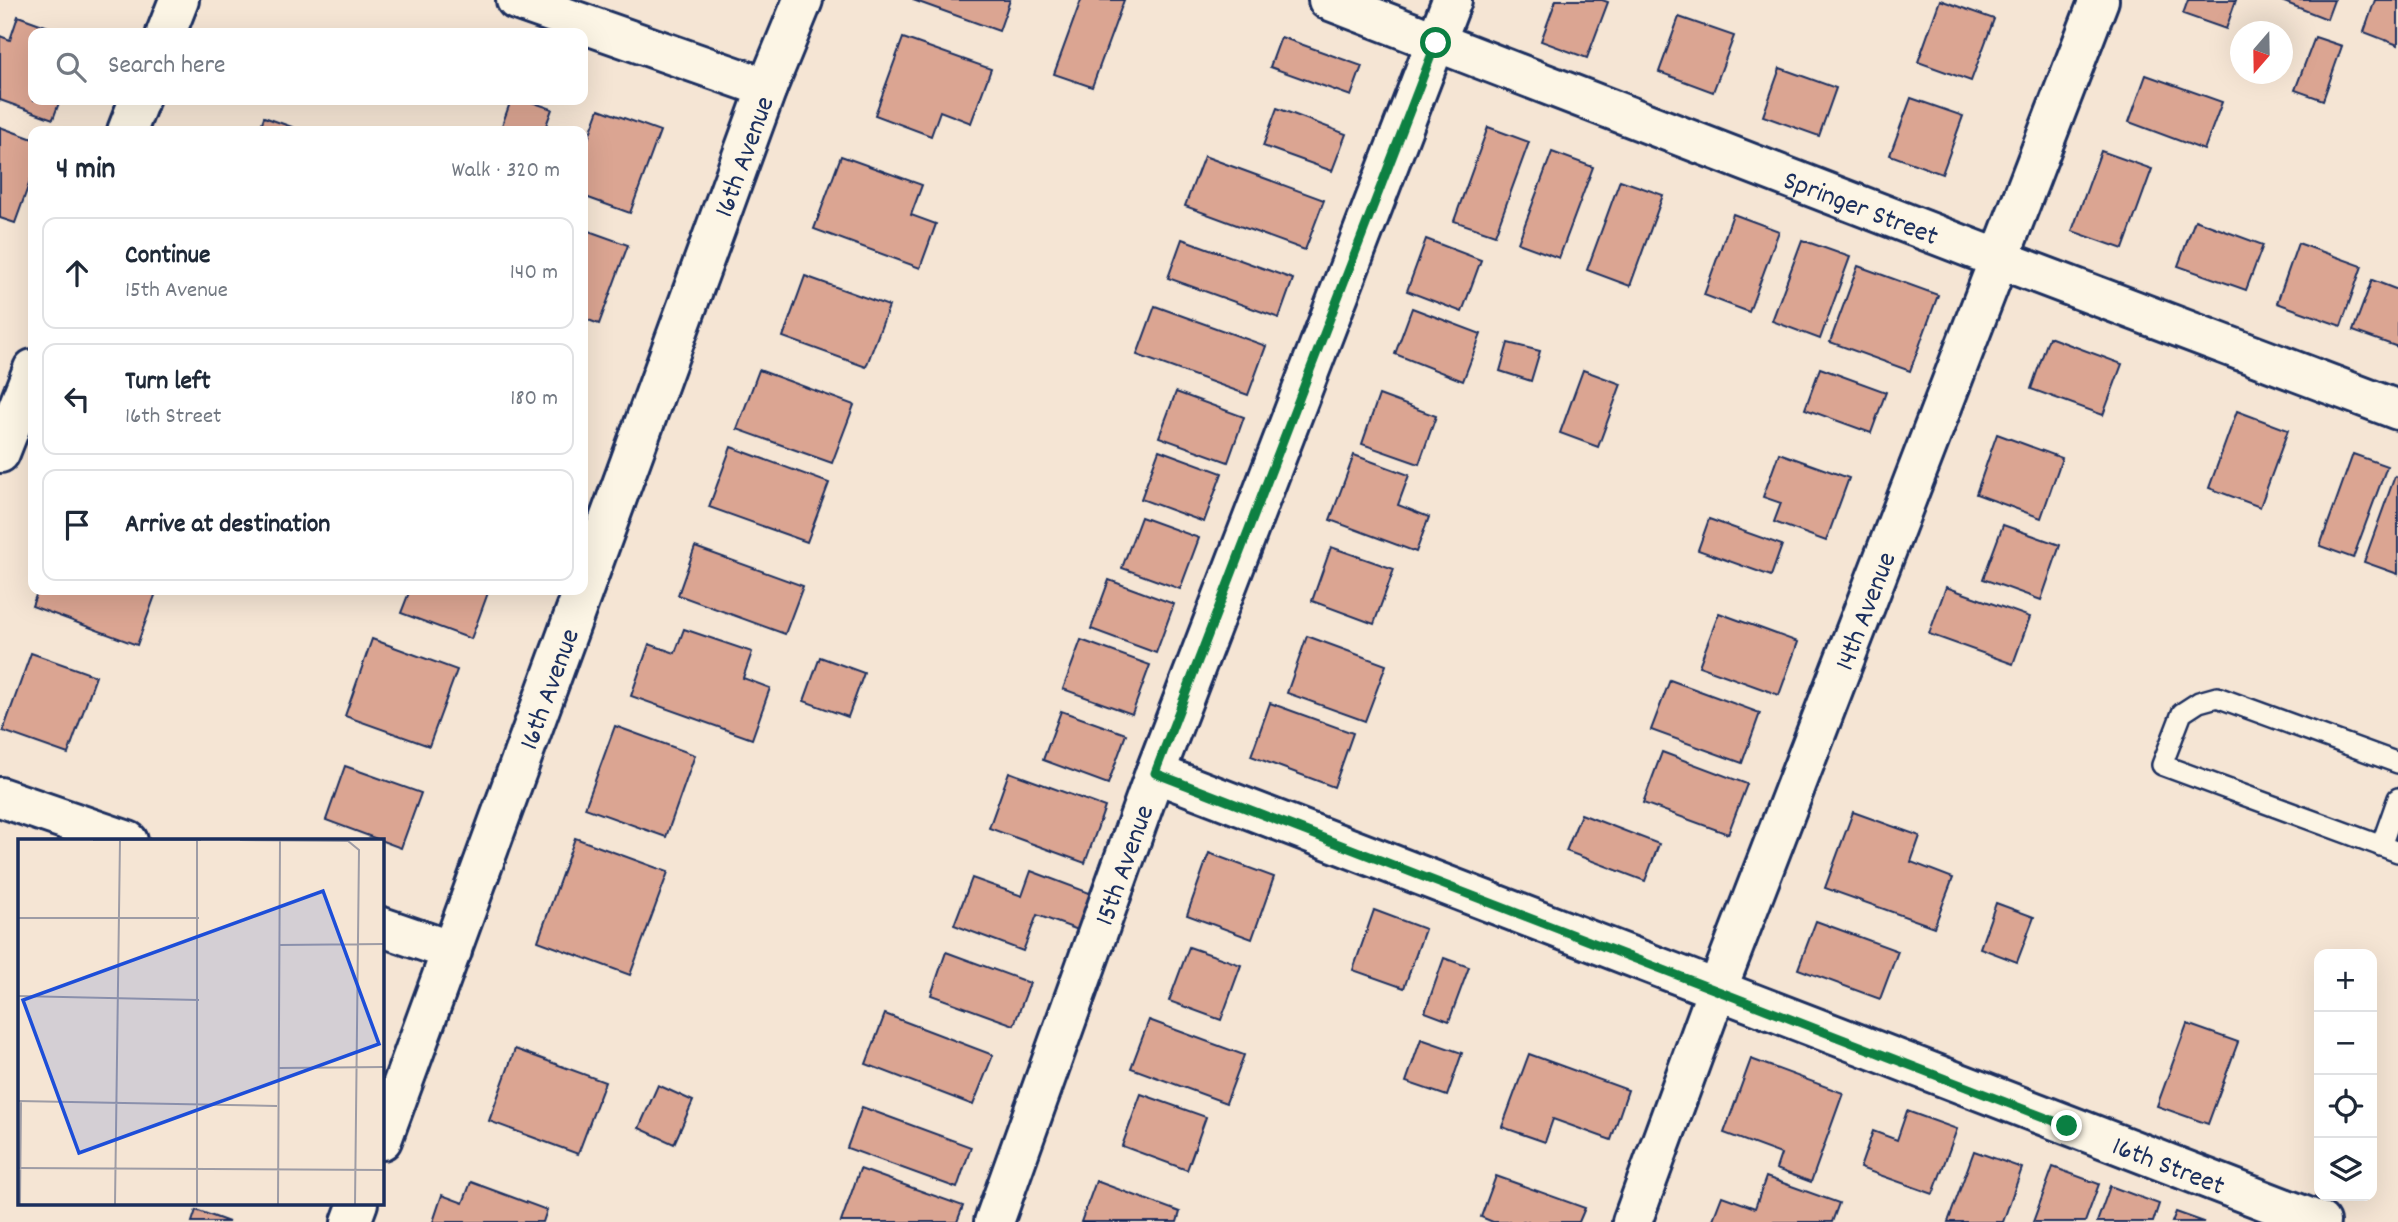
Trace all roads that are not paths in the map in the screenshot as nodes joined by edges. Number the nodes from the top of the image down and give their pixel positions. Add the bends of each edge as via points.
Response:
1 (179, 0) edge
2 (516, 0) edge
3 (803, 0) edge
4 (1328, 0) edge
5 (1452, 0) edge
6 (2099, 0) edge
7 (168, 28) edge
8 (1436, 43) junction
9 (767, 88) junction
10 (137, 105) edge
11 (129, 126) edge
12 (1998, 259) junction
13 (28, 382) edge
14 (2398, 410) edge
15 (0, 453) edge
16 (588, 578) edge
17 (582, 595) edge
18 (2398, 763) edge
19 (1155, 773) junction
20 (0, 797) edge
21 (2398, 798) edge
22 (122, 839) edge
23 (2389, 849) edge
24 (383, 927) edge
25 (452, 951) junction
26 (1717, 990) junction
27 (383, 1137) edge
28 (358, 1204) edge
29 (351, 1222) edge
30 (994, 1222) edge
31 (1632, 1222) edge
32 (2320, 1222) edge

1 - 7 street
2 - 9 street
3 - 9 street, 16th Avenue
4 - 8 street, Springer Street
5 - 8 street, 15th Avenue
6 - 12 street, 14th Avenue
8 - 12 street, Springer Street
8 - 19 street, 15th Avenue
9 - 16 street, 16th Avenue
10 - 11 street
12 - 14 street, Springer Street
12 - 26 street, 14th Avenue
13 - 15 street
17 - 25 street, 16th Avenue
18 - 23 lane via 2217,697 2182,713 2162,765
19 - 26 street, 16th Street
19 - 30 street, 15th Avenue
20 - 22 street
21 - 23 lane
24 - 25 street
25 - 27 street, 16th Avenue
26 - 31 street, 14th Avenue
26 - 32 street, 16th Street
28 - 29 street

